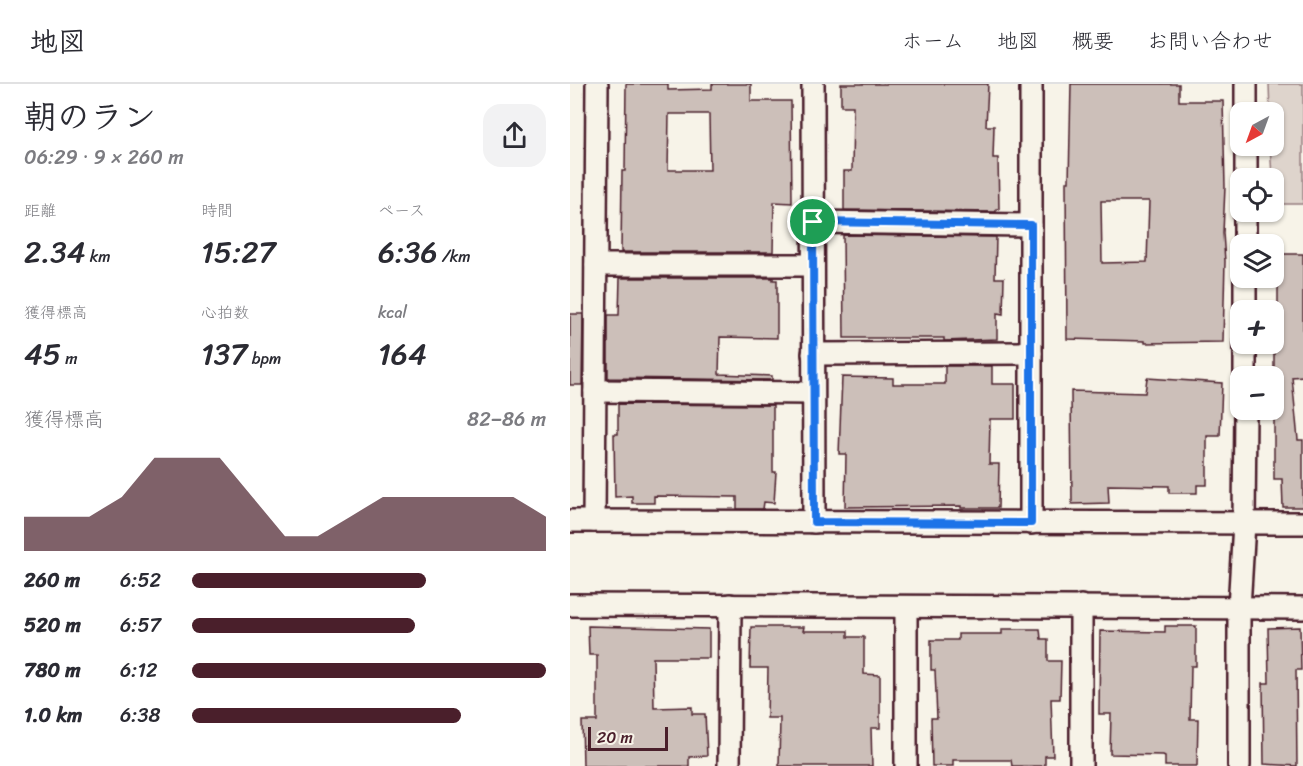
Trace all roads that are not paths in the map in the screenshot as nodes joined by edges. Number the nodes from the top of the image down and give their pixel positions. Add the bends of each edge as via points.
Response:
1 (597, 84) edge
2 (813, 84) edge
3 (1031, 84) edge
4 (1246, 84) edge
5 (1246, 102) edge
6 (813, 222) junction
7 (1031, 225) junction
8 (813, 265) junction
9 (596, 266) junction
10 (1031, 353) junction
11 (813, 354) junction
12 (595, 391) junction
13 (813, 393) junction
14 (1245, 420) edge
15 (570, 521) edge
16 (594, 521) junction
17 (814, 522) junction
18 (1031, 523) junction
19 (1244, 523) junction
20 (1303, 523) edge
21 (570, 605) edge
22 (730, 605) junction
23 (1081, 606) junction
24 (906, 608) junction
25 (1239, 608) junction
26 (1303, 608) edge
27 (729, 766) edge
28 (906, 766) edge
29 (1081, 766) edge
30 (1239, 766) edge

1 - 9 street
2 - 6 street
3 - 7 street
4 - 5 street
6 - 7 street
6 - 8 street
7 - 10 street
8 - 9 street
8 - 11 street
9 - 12 street
10 - 11 street
10 - 18 street
11 - 13 street
12 - 13 street
12 - 16 street
13 - 17 street
14 - 19 street
15 - 16 street
16 - 17 street
17 - 18 street
18 - 19 street
19 - 20 street
19 - 25 street
21 - 22 street
22 - 24 street
22 - 27 street
23 - 24 street
23 - 25 street
23 - 29 street
24 - 28 street
25 - 26 street
25 - 30 street

